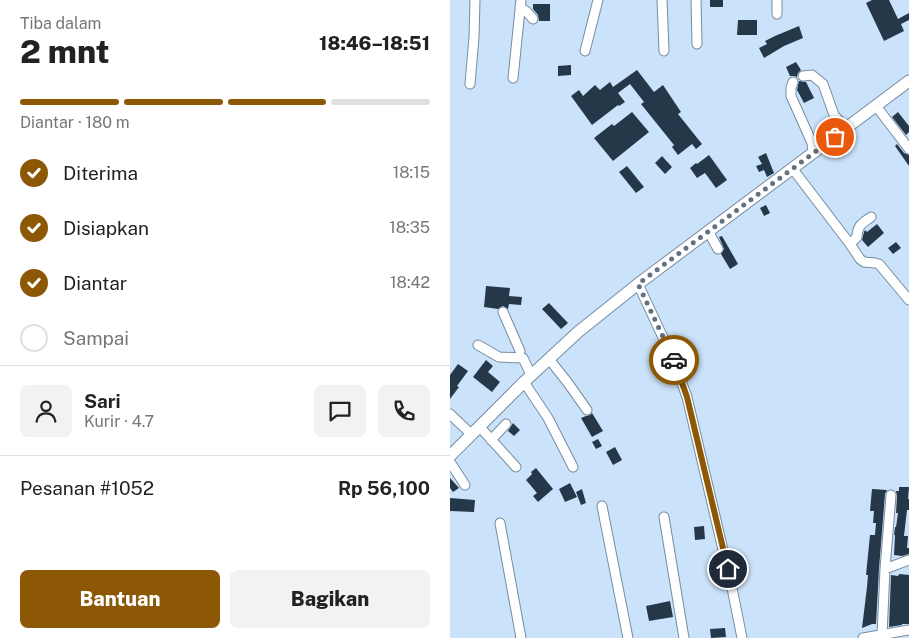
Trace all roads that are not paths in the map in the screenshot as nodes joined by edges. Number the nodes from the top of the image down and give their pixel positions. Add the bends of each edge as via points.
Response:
1 (475, 0) edge
2 (598, 0) edge
3 (662, 0) edge
4 (696, 0) edge
5 (777, 0) edge
6 (520, 3) edge
7 (777, 14) dead end
8 (532, 19) dead end
9 (697, 44) dead end
10 (585, 51) dead end
11 (664, 51) dead end
12 (803, 76) dead end
13 (512, 78) dead end
14 (909, 81) edge
15 (793, 82) dead end
16 (470, 84) dead end
17 (876, 106) junction
18 (846, 128) junction
19 (909, 149) edge
20 (813, 153) junction
21 (792, 168) junction
22 (871, 217) dead end
23 (708, 231) junction
24 (850, 244) junction
25 (718, 249) dead end
26 (638, 284) junction
27 (909, 300) edge
28 (503, 312) dead end
29 (478, 345) dead end
30 (522, 354) junction
31 (549, 359) junction
32 (528, 378) junction
33 (587, 410) dead end
34 (450, 414) edge
35 (506, 424) dead end
36 (475, 430) junction
37 (491, 440) junction
38 (450, 456) edge
39 (450, 462) edge
40 (516, 467) dead end
41 (573, 467) dead end
42 (464, 485) dead end
43 (891, 495) dead end
44 (602, 506) dead end
45 (664, 517) dead end
46 (500, 524) dead end
47 (909, 560) edge
48 (885, 569) junction
49 (909, 630) edge
50 (882, 635) junction
51 (521, 638) edge
52 (628, 638) edge
53 (684, 638) edge
54 (742, 638) edge
55 (862, 638) edge

1 - 16 street
2 - 10 street
3 - 11 street
4 - 9 street
5 - 7 street
6 - 8 street
6 - 13 street
12 - 18 street via 812,75 823,84 834,115
14 - 17 main road
15 - 20 street via 791,96 812,143
17 - 18 main road
17 - 19 street
18 - 20 main road
20 - 21 main road
21 - 23 main road
21 - 24 street
22 - 24 street via 860,225 857,237
23 - 25 street
23 - 26 main road
24 - 27 street via 864,262 879,264
26 - 31 main road
26 - 54 street via 687,397
28 - 30 street
29 - 30 street via 499,357
30 - 32 street
31 - 32 main road
31 - 33 street
32 - 36 main road
32 - 41 street
34 - 36 street
35 - 37 street
36 - 37 street
36 - 38 main road
37 - 40 street
39 - 42 street
43 - 48 street
44 - 52 street
45 - 53 street
46 - 51 street
47 - 48 street
48 - 50 street
49 - 50 street
50 - 55 street

